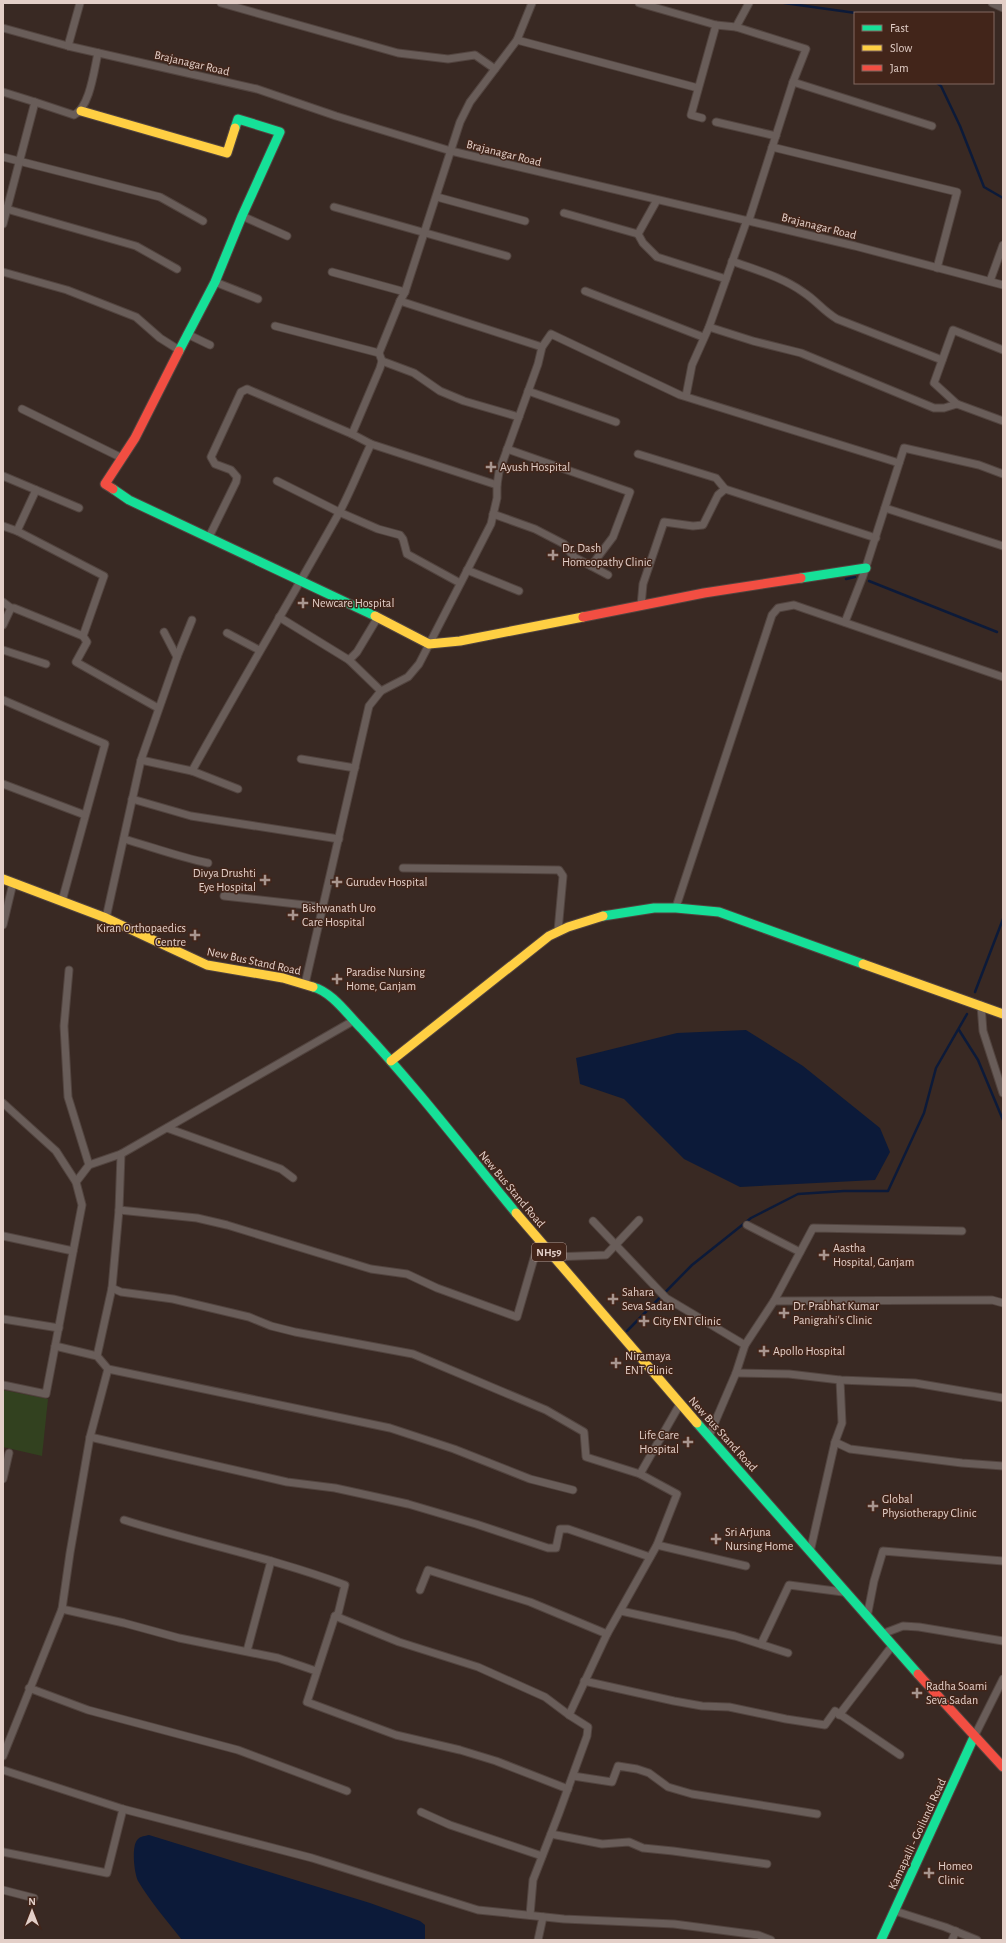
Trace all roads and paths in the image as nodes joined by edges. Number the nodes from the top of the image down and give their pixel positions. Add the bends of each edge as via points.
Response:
1 (80, 3) edge
2 (221, 3) edge
3 (532, 3) edge
4 (639, 3) edge
5 (992, 3) edge
6 (748, 5) edge
7 (1003, 8) edge
8 (716, 25) junction
9 (736, 27) junction
10 (3, 28) edge
11 (517, 40) junction
12 (68, 46) junction
13 (98, 53) junction
14 (495, 69) junction
15 (793, 82) junction
16 (698, 88) junction
17 (3, 92) edge
18 (35, 102) junction
19 (81, 111) junction
20 (702, 118) dead end
21 (716, 122) dead end
22 (932, 126) dead end
23 (776, 136) junction
24 (772, 147) junction
25 (451, 151) junction
26 (3, 157) edge
27 (20, 162) junction
28 (437, 198) junction
29 (657, 200) junction
30 (334, 207) dead end
31 (5, 209) edge
32 (564, 213) dead end
33 (242, 216) junction
34 (748, 220) junction
35 (203, 221) dead end
36 (525, 221) dead end
37 (3, 224) edge
38 (425, 233) junction
39 (638, 234) junction
40 (287, 236) dead end
41 (1003, 245) edge
42 (507, 256) dead end
43 (732, 261) junction
44 (938, 268) junction
45 (177, 269) dead end
46 (3, 272) edge
47 (332, 272) dead end
48 (726, 279) junction
49 (990, 281) junction
50 (215, 282) junction
51 (1003, 285) edge
52 (585, 291) dead end
53 (405, 292) junction
54 (258, 299) dead end
55 (400, 301) junction
56 (275, 326) dead end
57 (709, 327) junction
58 (186, 334) junction
59 (703, 337) junction
60 (210, 345) dead end
61 (542, 347) junction
62 (179, 350) junction
63 (1003, 350) edge
64 (379, 353) junction
65 (942, 360) junction
66 (382, 361) junction
67 (528, 391) junction
68 (686, 396) junction
69 (957, 404) junction
70 (22, 409) dead end
71 (519, 417) junction
72 (1003, 421) edge
73 (616, 422) dead end
74 (352, 434) junction
75 (370, 444) junction
76 (507, 449) junction
77 (638, 454) dead end
78 (122, 458) junction
79 (899, 463) junction
80 (1003, 474) edge
81 (3, 476) edge
82 (277, 481) dead end
83 (496, 485) junction
84 (724, 489) junction
85 (36, 490) junction
86 (79, 508) dead end
87 (885, 508) junction
88 (339, 512) junction
89 (493, 514) junction
90 (3, 526) edge
91 (17, 531) junction
92 (209, 537) junction
93 (876, 538) junction
94 (1003, 546) edge
95 (591, 566) junction
96 (866, 568) junction
97 (467, 570) junction
98 (608, 575) dead end
99 (301, 580) junction
100 (460, 583) junction
101 (519, 591) dead end
102 (3, 602) edge
103 (641, 606) junction
104 (11, 608) junction
105 (279, 617) junction
106 (378, 617) junction
107 (192, 620) dead end
108 (845, 622) junction
109 (3, 625) edge
110 (164, 632) dead end
111 (227, 633) dead end
112 (83, 636) junction
113 (429, 644) junction
114 (3, 650) edge
115 (259, 650) junction
116 (177, 657) junction
117 (350, 660) junction
118 (46, 664) dead end
119 (1003, 677) edge
120 (381, 691) junction
121 (3, 700) edge
122 (158, 708) junction
123 (141, 760) junction
124 (301, 760) dead end
125 (355, 768) junction
126 (192, 771) junction
127 (3, 784) edge
128 (238, 789) dead end
129 (132, 799) junction
130 (85, 815) junction
131 (124, 839) junction
132 (339, 839) junction
133 (208, 863) dead end
134 (403, 868) dead end
135 (3, 879) edge
136 (13, 883) junction
137 (224, 896) dead end
138 (62, 901) junction
139 (323, 907) junction
140 (676, 907) junction
141 (106, 918) junction
142 (3, 925) edge
143 (558, 931) junction
144 (69, 970) dead end
145 (305, 984) junction
146 (981, 1005) junction
147 (1003, 1014) edge
148 (353, 1021) junction
149 (391, 1062) junction
150 (1003, 1093) edge
151 (3, 1103) edge
152 (167, 1128) junction
153 (121, 1154) junction
154 (89, 1165) junction
155 (293, 1178) dead end
156 (76, 1182) junction
157 (119, 1210) junction
158 (638, 1220) dead end
159 (593, 1221) dead end
160 (747, 1225) dead end
161 (962, 1231) dead end
162 (3, 1236) edge
163 (539, 1241) junction
164 (615, 1245) junction
165 (73, 1250) junction
166 (800, 1252) junction
167 (554, 1257) junction
168 (112, 1288) junction
169 (774, 1301) junction
170 (1003, 1302) edge
171 (3, 1319) edge
172 (59, 1328) junction
173 (745, 1345) junction
174 (55, 1346) junction
175 (97, 1356) junction
176 (108, 1369) junction
177 (736, 1373) junction
178 (840, 1380) junction
179 (3, 1385) edge
180 (1003, 1398) edge
181 (680, 1404) junction
182 (709, 1436) junction
183 (90, 1437) junction
184 (835, 1442) junction
185 (9, 1453) dead end
186 (1003, 1466) edge
187 (640, 1474) junction
188 (3, 1480) edge
189 (573, 1490) dead end
190 (124, 1520) dead end
191 (657, 1545) junction
192 (810, 1552) junction
193 (650, 1557) junction
194 (271, 1561) junction
195 (1003, 1561) edge
196 (746, 1566) dead end
197 (420, 1590) dead end
198 (845, 1592) junction
199 (62, 1609) junction
200 (621, 1611) junction
201 (335, 1616) junction
202 (867, 1616) junction
203 (608, 1634) junction
204 (882, 1634) junction
205 (1003, 1641) edge
206 (761, 1644) junction
207 (892, 1646) junction
208 (248, 1651) junction
209 (788, 1653) dead end
210 (316, 1671) junction
211 (1003, 1679) edge
212 (584, 1681) junction
213 (29, 1688) junction
214 (839, 1714) junction
215 (569, 1715) junction
216 (974, 1738) junction
217 (900, 1755) dead end
218 (3, 1756) edge
219 (1003, 1767) edge
220 (3, 1770) edge
221 (573, 1776) junction
222 (568, 1789) junction
223 (347, 1791) dead end
224 (123, 1809) junction
225 (421, 1812) dead end
226 (817, 1814) dead end
227 (551, 1834) junction
228 (3, 1852) edge
229 (542, 1856) junction
230 (767, 1864) dead end
231 (3, 1890) edge
232 (34, 1898) dead end
233 (895, 1911) junction
234 (530, 1915) junction
235 (543, 1917) junction
236 (956, 1931) junction
237 (538, 1940) edge
238 (771, 1940) edge
239 (881, 1940) edge
240 (952, 1940) edge
241 (977, 1940) edge

1 - 12 street
2 - 14 street via 398,53 448,59 475,55
3 - 11 street
4 - 8 street
5 - 7 street
6 - 9 street
8 - 9 street
8 - 16 street
9 - 15 street via 806,48
10 - 12 street, Brajanagar Road
11 - 14 street
11 - 16 street
12 - 13 street, Brajanagar Road
13 - 19 street
13 - 25 street, Brajanagar Road via 257,89
14 - 25 street via 470,102 460,122
15 - 22 street
15 - 23 street
16 - 20 street via 691,115
17 - 18 street
18 - 19 street via 74,115
18 - 27 street
19 - 33 main road via 227,153 238,119 280,132
21 - 23 street
23 - 24 street
24 - 34 street
24 - 44 street via 957,192
25 - 28 street
25 - 29 street, Brajanagar Road
26 - 27 street
27 - 31 street
27 - 35 street via 160,197
28 - 36 street
28 - 38 street
29 - 34 street, Brajanagar Road
29 - 39 street
30 - 38 street
31 - 37 street
31 - 45 street via 136,246
32 - 39 street
33 - 40 street
33 - 50 main road
34 - 43 street
34 - 44 street, Brajanagar Road
38 - 42 street
38 - 53 street
39 - 48 street via 657,257
41 - 49 street
43 - 48 street
43 - 65 street via 784,280 803,291 824,312 837,319
44 - 49 street, Brajanagar Road
46 - 62 street via 67,290 136,317 160,338
47 - 53 street
48 - 57 street
49 - 51 street, Brajanagar Road
50 - 54 street
50 - 58 main road
52 - 59 street
53 - 55 street
55 - 61 street
55 - 64 street
56 - 64 street
57 - 59 street
57 - 69 street via 801,352 934,408
58 - 60 street
58 - 62 main road
59 - 68 street via 692,365
61 - 67 street
61 - 68 street via 551,334
62 - 78 main road via 135,438
63 - 65 street via 953,330
64 - 66 street
65 - 69 street via 934,383
66 - 71 street via 414,373 440,391 464,402
66 - 74 street
67 - 71 street
67 - 73 street
68 - 79 street
69 - 72 street
70 - 78 street
71 - 76 street
74 - 75 street
74 - 92 street via 247,388 241,392 212,457 214,464 231,470 237,476 236,482
75 - 83 street
75 - 88 street
76 - 83 street
76 - 95 street via 630,492 613,537
77 - 84 street via 716,478
78 - 92 main road via 105,484 128,500
79 - 80 street via 904,448 979,465
79 - 87 street
81 - 85 street
82 - 88 street
83 - 89 street via 497,498
84 - 93 street
84 - 103 street via 718,495 703,525 664,522 643,584
85 - 86 street
85 - 91 street
87 - 93 street
87 - 94 street
88 - 99 street
88 - 100 street via 402,537 408,554
89 - 95 street via 535,529 564,544 574,557
89 - 97 street via 491,524
90 - 91 street
91 - 112 street via 104,576
92 - 99 main road
93 - 96 street
95 - 98 street
96 - 103 main road via 704,593
96 - 108 street
97 - 100 street
97 - 101 street
99 - 105 street
99 - 106 main road
100 - 113 street
102 - 104 street
103 - 113 main road via 460,642
104 - 109 street
104 - 112 street
105 - 115 street
105 - 117 street
106 - 113 main road
106 - 117 street
107 - 116 street
108 - 119 street
108 - 140 street via 794,605 778,608 772,615
110 - 116 street
111 - 115 street
112 - 122 street via 87,642 76,662
113 - 120 street via 420,664 408,677
114 - 118 street
115 - 126 street
116 - 122 street
117 - 120 street
120 - 125 street via 369,706
121 - 130 street via 105,744
122 - 123 street
123 - 126 street
123 - 129 street
124 - 125 street
125 - 132 street
126 - 128 street
127 - 130 street
129 - 131 street
129 - 132 street via 191,816
130 - 138 street
131 - 133 street via 179,857
131 - 141 street
132 - 139 street
134 - 143 street via 559,870 563,876
135 - 136 main road, New Bus Stand Road / NH59
136 - 138 main road, New Bus Stand Road / NH59
136 - 142 street
137 - 139 street
138 - 141 main road, New Bus Stand Road / NH59
139 - 145 street
140 - 143 main road via 630,910 595,918
140 - 146 main road via 719,912
141 - 145 main road, New Bus Stand Road / NH59 via 206,965
143 - 149 main road via 537,944
144 - 154 street via 64,1026 68,1097
145 - 148 main road, New Bus Stand Road / NH59 via 318,988 333,999
146 - 147 main road
146 - 150 street via 982,1031
148 - 149 main road, New Bus Stand Road / NH59
148 - 152 street
149 - 163 main road, New Bus Stand Road / NH59
151 - 156 street via 56,1151
152 - 153 street
152 - 155 street via 281,1169
153 - 154 street
153 - 157 street
154 - 156 street
156 - 165 street via 82,1205
157 - 163 street via 197,1218 228,1225 370,1269 407,1274 437,1288 516,1317
157 - 168 street
158 - 164 street
159 - 164 street
160 - 166 street
161 - 166 street via 813,1228
162 - 165 street
163 - 167 main road, New Bus Stand Road / NH59
164 - 167 street via 606,1255
164 - 173 street via 666,1298
165 - 172 street
166 - 169 street
167 - 181 main road, New Bus Stand Road / NH59
168 - 175 street
168 - 187 street via 121,1292 173,1299 249,1317 295,1332 413,1354 546,1410 584,1432 586,1457
169 - 170 street
169 - 173 street
171 - 172 street
172 - 174 street
173 - 177 street
174 - 175 street
174 - 179 street via 46,1394
175 - 176 street
176 - 183 street
176 - 189 street via 390,1428 454,1449 530,1479
177 - 178 street via 789,1374
177 - 182 street
178 - 180 street via 915,1384
178 - 184 street via 842,1423
181 - 182 main road, New Bus Stand Road / NH59
181 - 187 street
182 - 192 main road, New Bus Stand Road / NH59
183 - 193 street via 287,1482 335,1488 408,1504 548,1548 556,1548 560,1529 568,1529
183 - 199 street
184 - 186 street via 850,1449
184 - 192 street
185 - 188 street
187 - 191 street via 677,1494
190 - 194 street via 188,1540
191 - 193 street
191 - 196 street
192 - 198 main road, New Bus Stand Road / NH59
193 - 200 street
194 - 201 street via 345,1585 338,1614
194 - 208 street
195 - 202 street via 883,1551
197 - 203 street via 428,1570 530,1602
198 - 202 main road, New Bus Stand Road / NH59
198 - 206 street via 789,1585
199 - 208 street via 179,1638
199 - 213 street
200 - 203 street
200 - 206 street
201 - 210 street
201 - 215 street via 398,1642 478,1668 545,1697
202 - 204 main road, New Bus Stand Road / NH59
203 - 212 street
204 - 205 street via 903,1626
204 - 207 main road, New Bus Stand Road / NH59
206 - 209 street
207 - 214 street
207 - 216 main road, New Bus Stand Road / NH59
208 - 210 street
210 - 222 street via 307,1702 396,1735 496,1761
211 - 216 street
212 - 214 street via 674,1701 702,1706 730,1706 825,1725 834,1711
212 - 215 street
213 - 218 street
213 - 223 street via 88,1710 238,1750
214 - 217 street
215 - 221 street via 588,1727
216 - 219 main road, New Bus Stand Road / NH59
216 - 233 main road, Kamapalli - Goilundi Road
220 - 224 street
221 - 222 street
221 - 226 street via 612,1782 618,1766 649,1773 668,1787 692,1794
222 - 227 street
224 - 228 street via 107,1874
224 - 234 street via 312,1858 478,1910
225 - 229 street via 450,1825
227 - 229 street
227 - 230 street via 602,1844 629,1842 643,1848
229 - 234 street via 533,1880
231 - 232 street
233 - 236 street
233 - 239 main road, Kamapalli - Goilundi Road
234 - 235 street
235 - 237 street
235 - 238 street via 674,1924 758,1935
236 - 240 street
236 - 241 street

